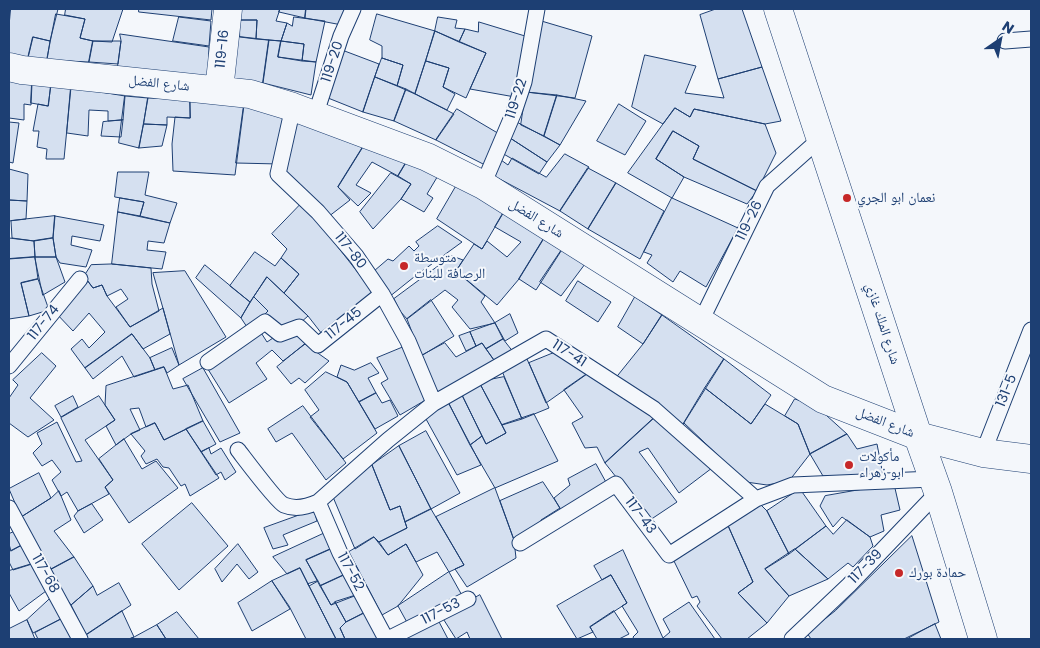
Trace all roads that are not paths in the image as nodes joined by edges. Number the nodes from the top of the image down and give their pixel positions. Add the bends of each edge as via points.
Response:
1 (228, 9) edge
2 (354, 9) edge
3 (537, 9) edge
4 (778, 9) edge
5 (1031, 39) edge
6 (1005, 41) dead end
7 (9, 67) edge
8 (219, 90) junction
9 (304, 112) junction
10 (821, 138) junction
11 (483, 185) junction
12 (80, 279) dead end
13 (382, 294) junction
14 (701, 321) junction
15 (1031, 330) edge
16 (208, 362) dead end
17 (9, 366) edge
18 (434, 403) junction
19 (918, 436) junction
20 (238, 450) dead end
21 (983, 453) junction
22 (1031, 459) edge
23 (936, 485) junction
24 (756, 499) junction
25 (318, 502) junction
26 (9, 508) edge
27 (520, 542) dead end
28 (468, 599) dead end
29 (80, 639) edge
30 (387, 639) edge
31 (792, 639) edge
32 (983, 639) edge

1 - 8 street, 119-16
2 - 9 lane, 119-20
3 - 11 lane, 119-22 via 524,82
4 - 10 street, شارع الملك غازي
5 - 6 lane
7 - 8 street, شارع الفضل
8 - 9 street, شارع الفضل via 250,94
9 - 11 street, شارع الفضل via 427,157
9 - 13 lane, 117-80 via 278,174 318,212 356,256
10 - 14 lane, 119-26 via 768,186
10 - 19 street, شارع الملك غازي
11 - 14 street, شارع الفضل
12 - 17 lane, 117-74
13 - 16 lane, 117-45 via 318,345 299,327 280,334 265,322
13 - 18 lane, 117-80 via 408,341
14 - 19 street, شارع الفضل via 822,399
15 - 21 lane, 131-5
18 - 24 lane, 117-41 via 546,339 654,410
18 - 25 lane, 117-41
19 - 21 street, شارع الفضل
19 - 23 street, شارع الملك غازي
20 - 25 lane, 117-41 via 282,505 306,507
21 - 22 street, شارع الفضل
23 - 24 lane via 793,485
23 - 31 lane, 117-39 via 849,585
23 - 32 street, شارع الملك غازي
24 - 27 lane, 117-43 via 669,555 616,484
25 - 30 lane, 117-52 via 340,553
26 - 29 lane, 117-68
28 - 30 lane, 117-53

